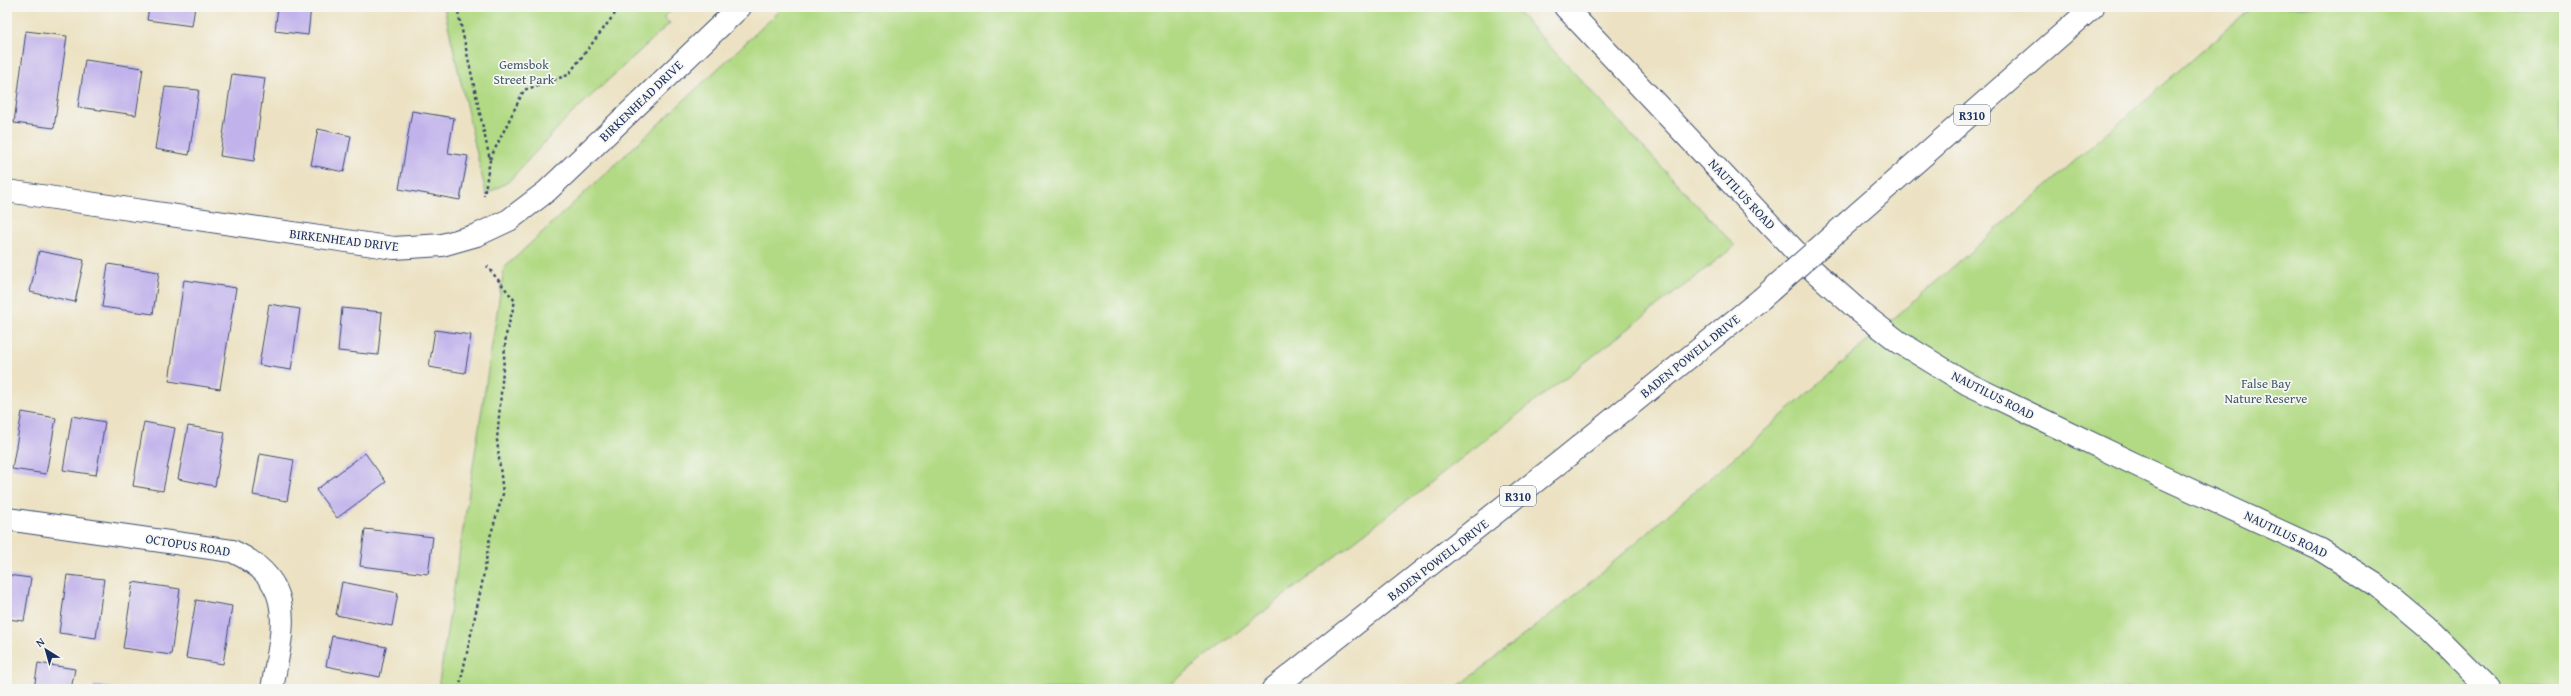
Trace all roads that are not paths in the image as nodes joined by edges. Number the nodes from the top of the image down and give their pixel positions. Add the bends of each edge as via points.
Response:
1 (740, 7) edge
2 (1565, 7) edge
3 (2093, 7) edge
4 (7, 191) edge
5 (7, 519) edge
6 (272, 689) edge
7 (1273, 689) edge
8 (2489, 689) edge

1 - 4 street, BIRKENHEAD DRIVE via 547,191 509,220 477,235 442,245 394,248
2 - 8 street, NAUTILUS ROAD via 1814,271 1899,342 1968,384 2146,470 2322,550 2378,586 2428,628
3 - 7 street, BADEN POWELL DRIVE / R310, bridge via 1761,299
5 - 6 street, OCTOPUS ROAD via 232,551 254,561 275,584 281,602 282,627

